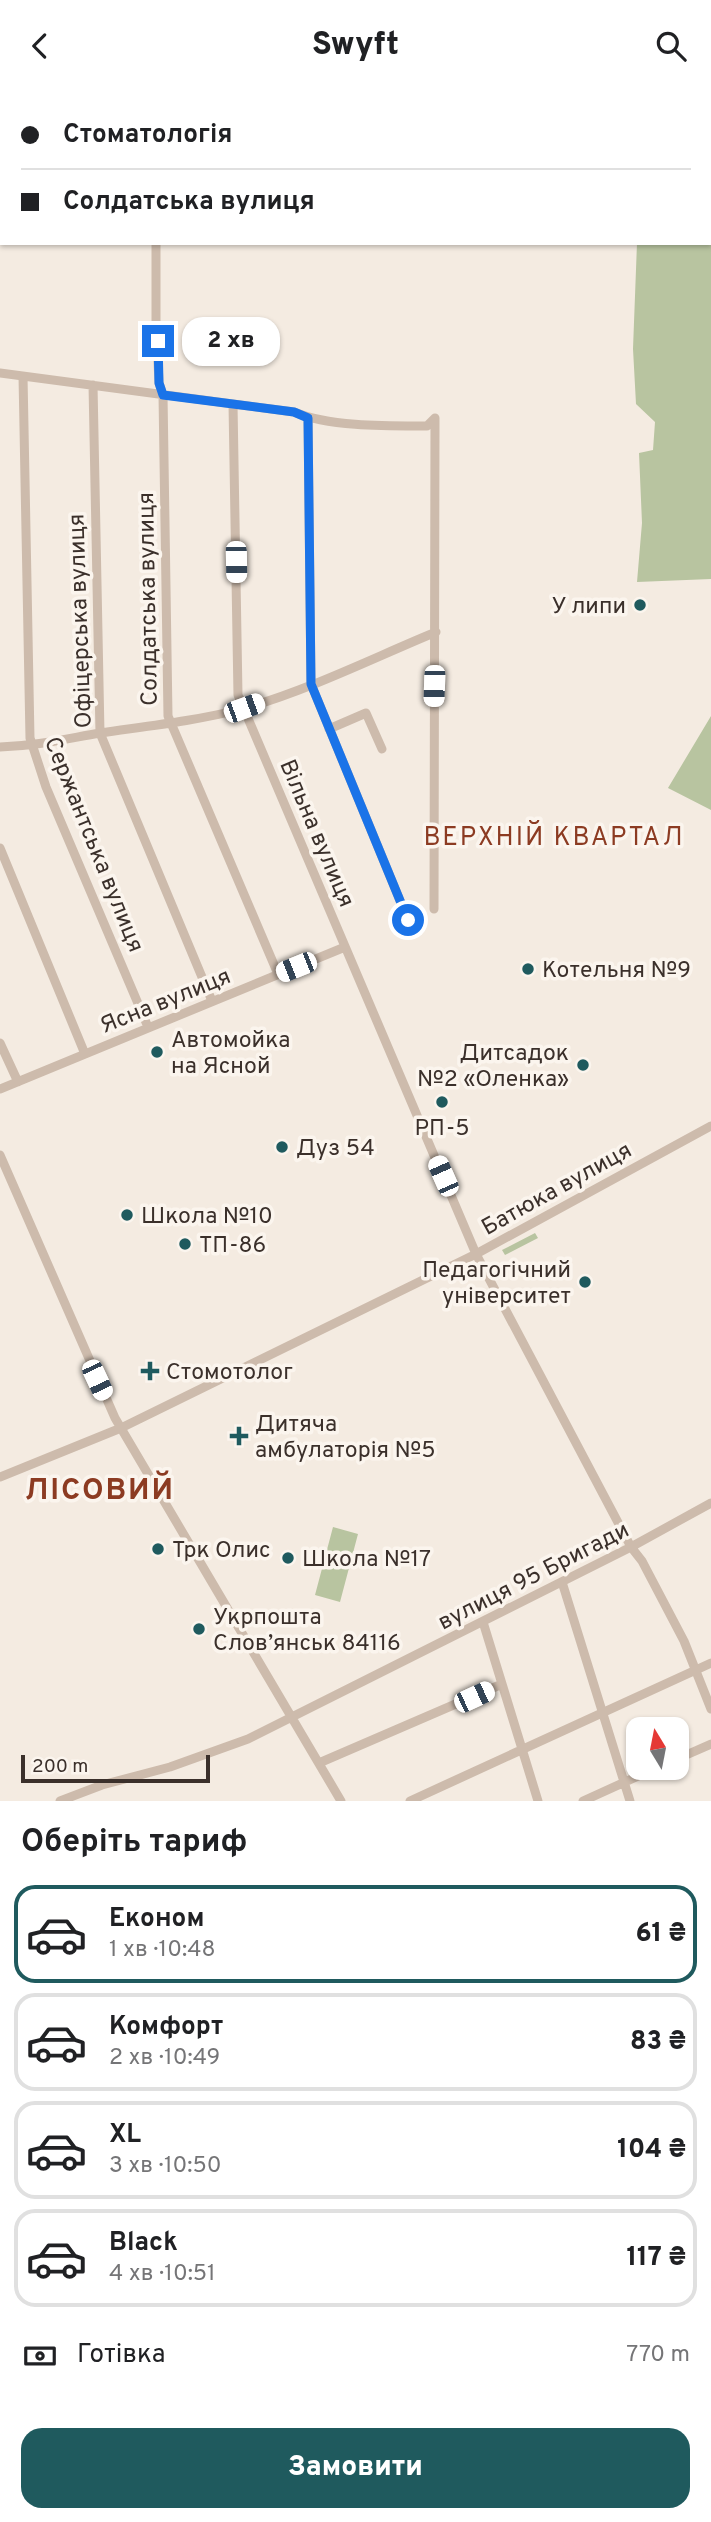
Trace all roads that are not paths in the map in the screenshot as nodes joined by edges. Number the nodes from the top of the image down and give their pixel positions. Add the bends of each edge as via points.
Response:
1 (156, 245) edge
2 (0, 373) edge
3 (23, 376) junction
4 (93, 385) junction
5 (163, 395) junction
6 (233, 404) junction
7 (308, 418) junction
8 (436, 632) junction
9 (311, 684) junction
10 (244, 708) junction
11 (172, 724) junction
12 (329, 729) junction
13 (100, 733) junction
14 (33, 746) junction
15 (0, 747) edge
16 (382, 749) dead end
17 (0, 848) edge
18 (434, 909) dead end
19 (408, 920) dead end
20 (345, 947) junction
21 (278, 974) junction
22 (212, 1001) junction
23 (148, 1027) junction
24 (0, 1043) edge
25 (85, 1054) junction
26 (18, 1082) junction
27 (0, 1089) edge
28 (711, 1126) edge
29 (0, 1155) edge
30 (476, 1254) junction
31 (121, 1428) junction
32 (0, 1477) edge
33 (711, 1503) edge
34 (631, 1547) junction
35 (562, 1582) junction
36 (483, 1622) junction
37 (711, 1663) edge
38 (696, 1670) junction
39 (502, 1684) junction
40 (711, 1709) edge
41 (603, 1712) junction
42 (294, 1718) junction
43 (711, 1744) edge
44 (523, 1749) junction
45 (690, 1753) edge
46 (320, 1763) junction
47 (630, 1780) edge
48 (624, 1783) junction
49 (60, 1801) edge
50 (341, 1801) edge
51 (410, 1801) edge
52 (538, 1801) edge
53 (583, 1801) edge
54 (630, 1801) edge

1 - 5 street, Солдатська вулиця
2 - 3 street
3 - 4 street
3 - 14 street, Сержантська вулиця
4 - 5 street
4 - 13 street, Офіцерська вулиця
5 - 6 street
5 - 11 street, Солдатська вулиця via 168,716
6 - 7 street
6 - 10 street, Вільна вулиця via 238,695
7 - 8 street via 384,426 427,426 435,418
7 - 9 street
8 - 9 street
8 - 18 street
9 - 10 street
9 - 12 street
10 - 11 street
10 - 20 street, Вільна вулиця
11 - 13 street
11 - 21 street, Солдатська вулиця
12 - 16 street via 366,713
12 - 19 street
13 - 14 street
13 - 22 street, Офіцерська вулиця
14 - 15 street
14 - 23 street, Сержантська вулиця
17 - 25 street
20 - 21 street, Ясна вулиця
20 - 30 street, Вільна вулиця
21 - 22 street, Ясна вулиця
22 - 23 street, Ясна вулиця
23 - 25 street, Ясна вулиця
24 - 26 street
25 - 26 street, Ясна вулиця
26 - 27 street, Ясна вулиця
28 - 30 street, Батюка вулиця
29 - 31 street
30 - 31 street, Батюка вулиця
30 - 34 street, Вільна вулиця
31 - 32 street, Батюка вулиця
31 - 42 street
33 - 34 street, вулиця 95 Бригади
34 - 35 street, вулиця 95 Бригади
34 - 38 street, Вільна вулиця
35 - 36 street, вулиця 95 Бригади
35 - 41 street
36 - 39 street
36 - 42 street, вулиця 95 Бригади
37 - 38 street
38 - 40 street, Вільна вулиця
38 - 41 street
39 - 44 street
39 - 46 street
41 - 44 street
41 - 48 street
42 - 46 street
42 - 49 street, вулиця 95 Бригади via 170,1767
43 - 45 street
44 - 51 street
44 - 52 street
46 - 50 street
47 - 48 street
48 - 53 street
48 - 54 street

